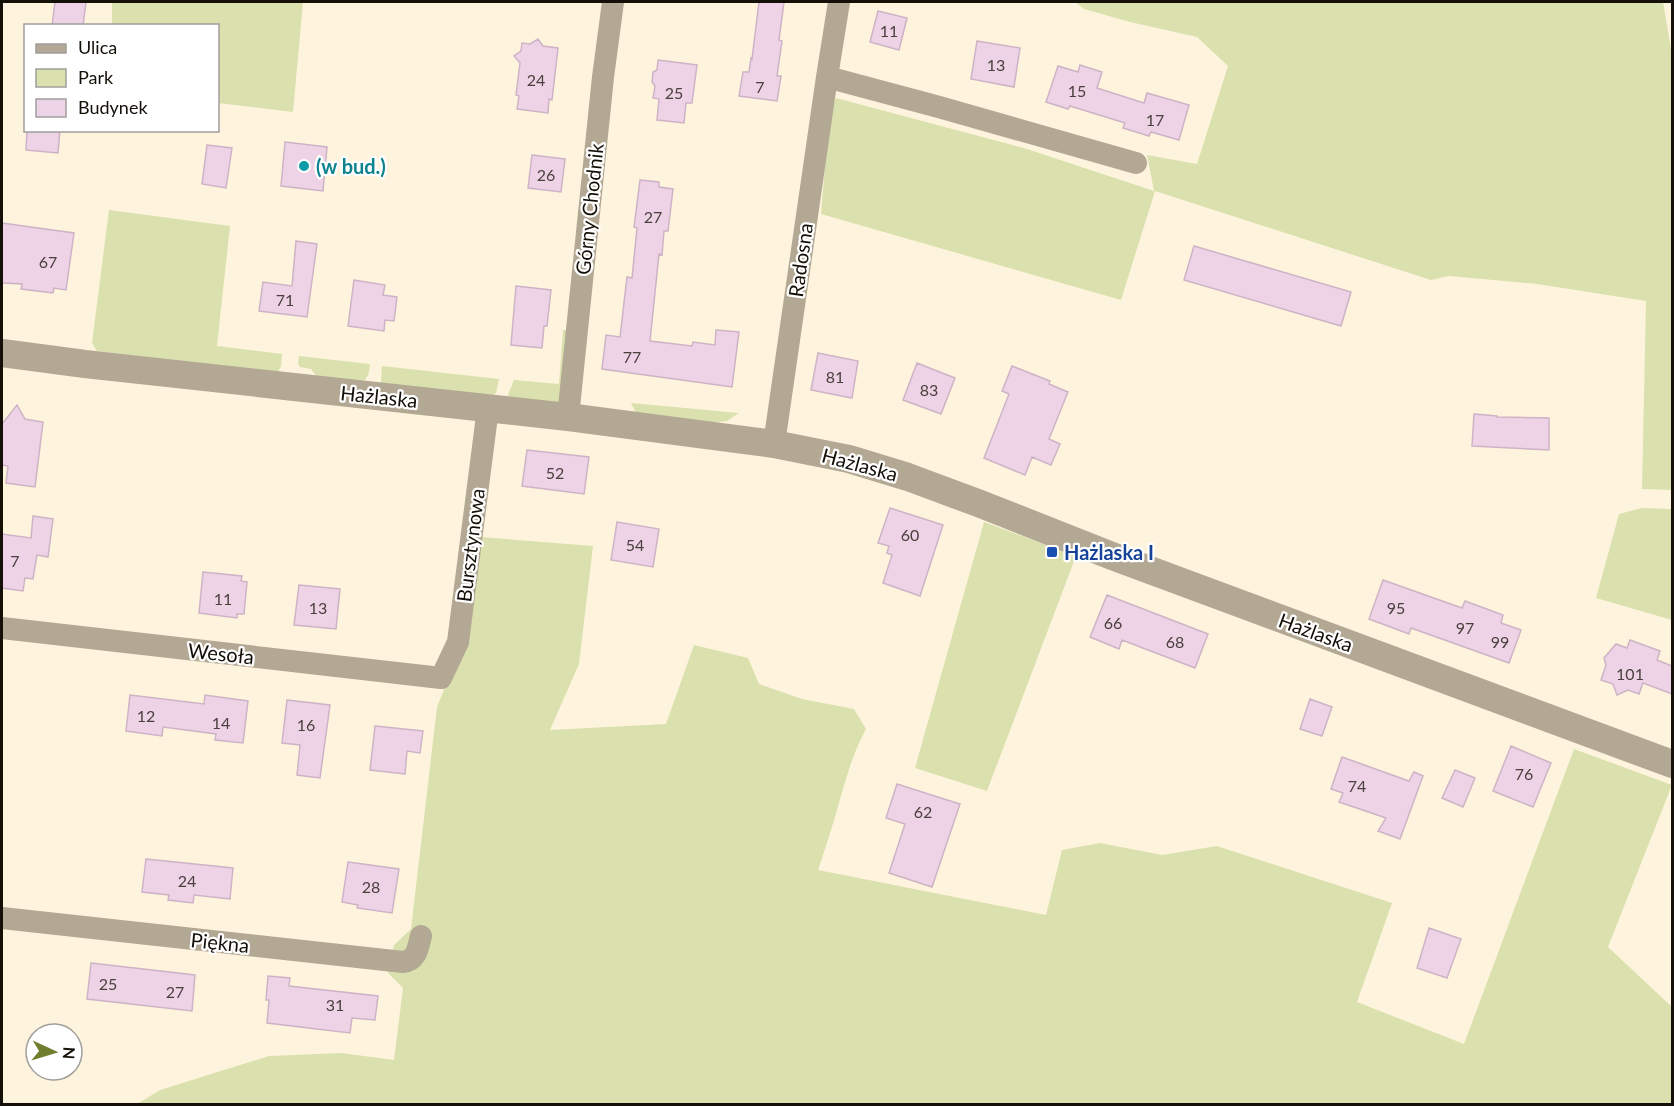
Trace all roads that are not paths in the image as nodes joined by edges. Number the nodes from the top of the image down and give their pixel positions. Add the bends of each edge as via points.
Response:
1 (613, 2) edge
2 (839, 2) edge
3 (827, 77) junction
4 (1136, 163) dead end
5 (2, 353) edge
6 (488, 408) junction
7 (568, 417) junction
8 (774, 444) junction
9 (2, 628) edge
10 (441, 678) joint
11 (1672, 764) edge
12 (2, 918) edge
13 (421, 936) dead end

1 - 7 street, Górny Chodnik
2 - 3 street, Radosna
3 - 4 street
3 - 8 street, Radosna
5 - 6 street, Hażlaska
6 - 7 street, Hażlaska
6 - 10 street, Bursztynowa via 458,642
7 - 8 street, Hażlaska
8 - 11 street, Hażlaska via 849,459 908,477
9 - 10 street, Wesoła
12 - 13 street, Piękna via 403,962 415,957

